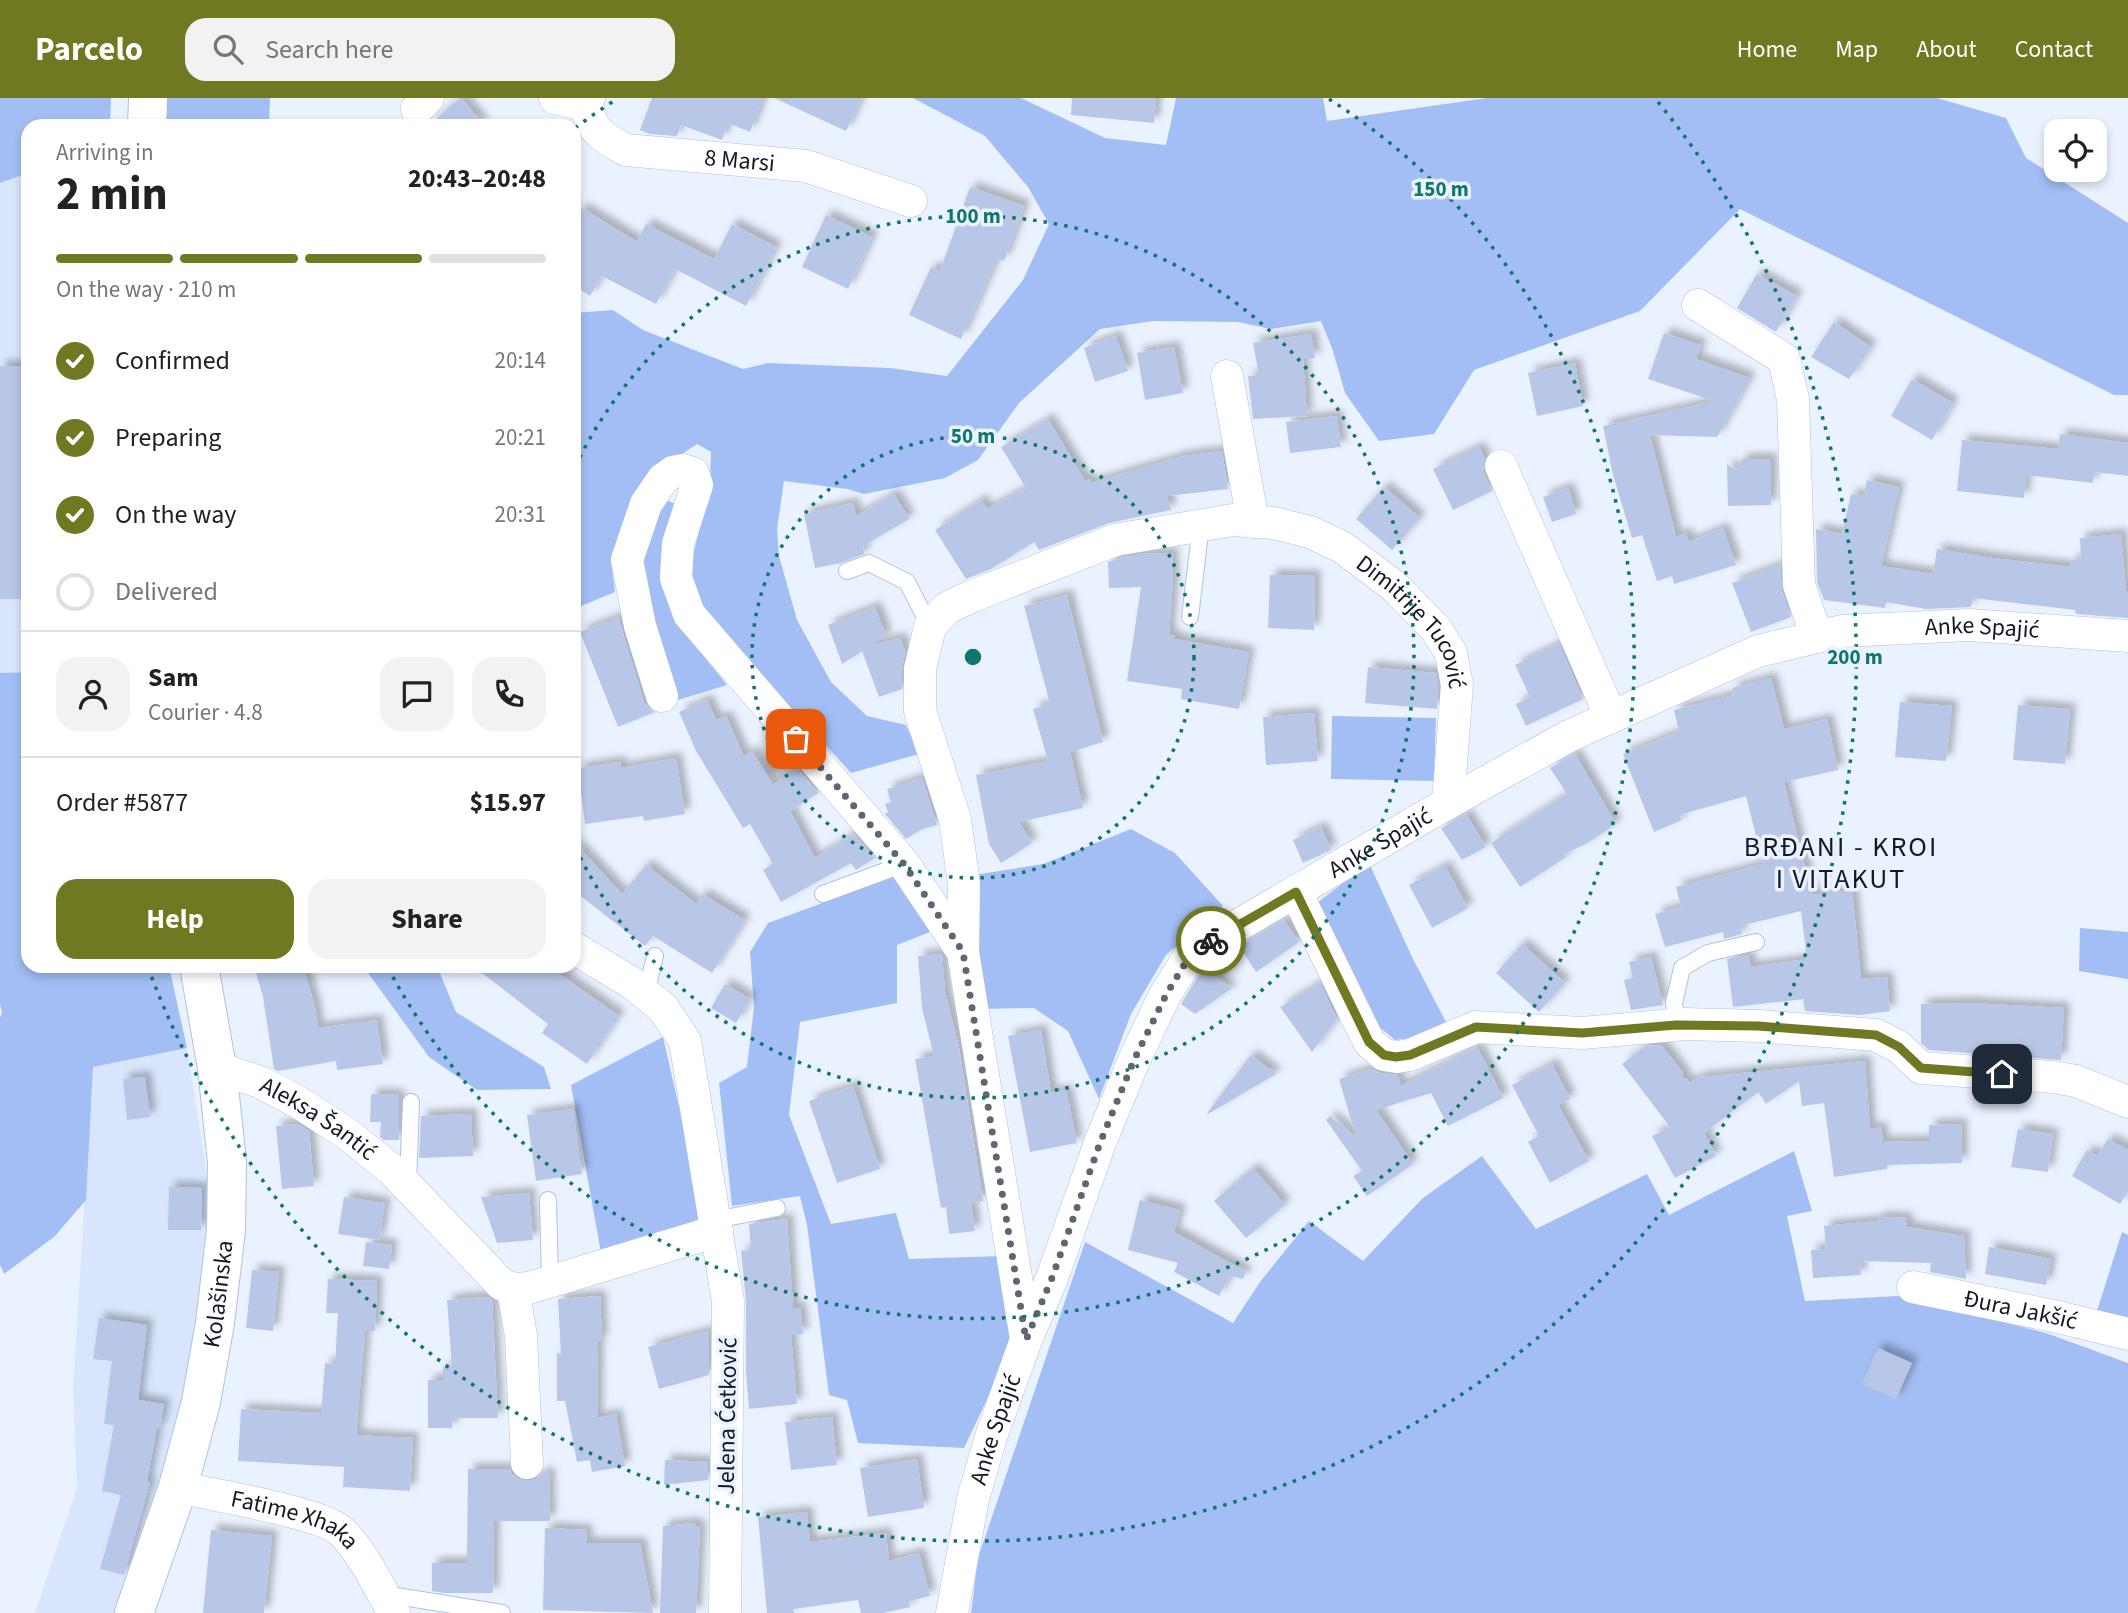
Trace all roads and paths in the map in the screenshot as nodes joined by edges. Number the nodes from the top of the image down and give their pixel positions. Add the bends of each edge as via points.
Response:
1 (148, 98) edge
2 (555, 98) edge
3 (588, 102) edge
4 (146, 119) edge
5 (911, 201) dead end
6 (1698, 305) dead end
7 (1227, 376) dead end
8 (1501, 466) dead end
9 (1253, 522) junction
10 (1201, 525) junction
11 (847, 571) dead end
12 (1189, 617) dead end
13 (930, 627) junction
14 (2128, 636) edge
15 (1817, 637) junction
16 (662, 696) dead end
17 (1611, 717) junction
18 (1447, 803) junction
19 (904, 864) junction
20 (1296, 892) junction
21 (823, 894) dead end
22 (1756, 942) dead end
23 (581, 952) edge
24 (963, 952) junction
25 (656, 956) dead end
26 (200, 973) edge
27 (646, 994) junction
28 (1676, 1025) junction
29 (217, 1068) junction
30 (411, 1102) dead end
31 (2128, 1102) edge
32 (408, 1187) junction
33 (548, 1200) dead end
34 (777, 1208) dead end
35 (716, 1225) junction
36 (550, 1281) junction
37 (1913, 1287) dead end
38 (513, 1289) junction
39 (2128, 1334) edge
40 (1026, 1340) junction
41 (527, 1463) dead end
42 (178, 1487) junction
43 (388, 1604) edge
44 (134, 1613) edge
45 (502, 1613) edge
46 (724, 1613) edge
47 (951, 1613) edge

1 - 4 main road
2 - 3 street, 8 Marsi
3 - 5 street, 8 Marsi via 593,128 626,150 806,166
6 - 15 street via 1784,359 1793,399 1799,585
7 - 9 street
8 - 17 street
9 - 10 street, Dimitrije Tucović
9 - 18 street, Dimitrije Tucović via 1310,532 1342,547 1395,587 1436,629 1451,653 1457,685
10 - 12 lane
10 - 13 street, Dimitrije Tucović via 1115,541 970,597 947,608
11 - 13 lane via 869,563 907,582
13 - 24 street via 920,669 920,711 955,819 964,884
14 - 15 street, Anke Spajić via 1969,625 1842,631
15 - 17 street, Anke Spajić via 1758,651
16 - 19 street via 626,560 646,504 663,479 683,470 693,473 697,485 678,544 676,578 689,614
17 - 18 street, Anke Spajić
18 - 20 street, Anke Spajić
19 - 21 lane
19 - 24 street
20 - 28 street via 1369,1042 1384,1055 1410,1055 1476,1027 1582,1033
20 - 40 street, Anke Spajić via 1192,952 1166,995 1100,1143
22 - 28 lane via 1708,953 1682,968 1674,1003
23 - 27 street, Jelena Ćetković
24 - 40 street
25 - 27 lane
26 - 29 main road, Kolašinska
27 - 35 street, Jelena Ćetković via 663,1008 685,1041
28 - 31 street via 1876,1035 1899,1047 1921,1068 2053,1077
29 - 32 street, Aleksa Šantić via 260,1082 317,1114
29 - 42 main road, Kolašinska via 228,1162 226,1230 201,1402
30 - 32 lane, Aleksa Šantić
32 - 38 street, Aleksa Šantić via 501,1284
33 - 36 lane
34 - 35 lane
35 - 36 street
35 - 46 street, Jelena Ćetković via 728,1301
36 - 38 street
37 - 39 street, Ðura Jakšić
38 - 41 street via 521,1336
40 - 47 street, Anke Spajić via 973,1499
42 - 43 street, Fatime Xhaka via 316,1517 340,1530
42 - 44 main road, Kolašinska
43 - 45 lane, Fatime Xhaka

